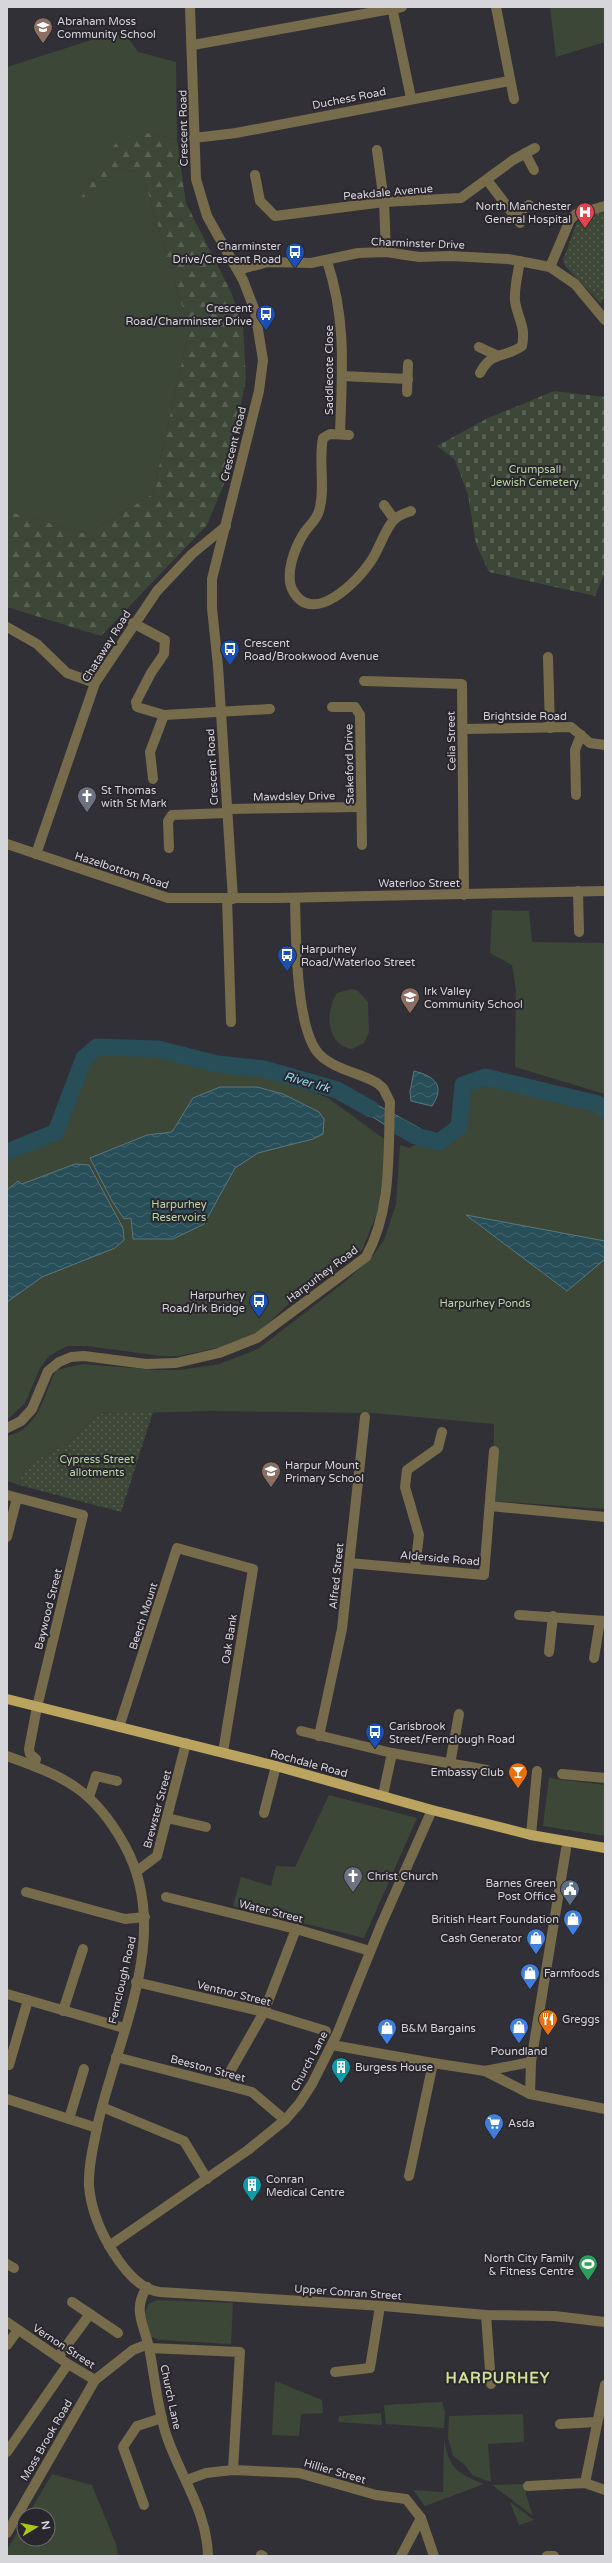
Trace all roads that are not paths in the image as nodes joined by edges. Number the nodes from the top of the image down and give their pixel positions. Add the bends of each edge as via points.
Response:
1 (190, 7) edge
2 (496, 7) edge
3 (396, 8) edge
4 (193, 45) junction
5 (509, 81) junction
6 (411, 98) junction
7 (514, 99) dead end
8 (194, 138) junction
9 (535, 148) dead end
10 (376, 150) dead end
11 (525, 153) junction
12 (534, 170) dead end
13 (256, 175) dead end
14 (487, 180) junction
15 (384, 202) junction
16 (529, 205) dead end
17 (605, 206) edge
18 (386, 252) junction
19 (327, 261) junction
20 (520, 261) junction
21 (550, 266) junction
22 (238, 270) junction
23 (605, 320) edge
24 (479, 347) dead end
25 (496, 355) junction
26 (408, 364) dead end
27 (480, 373) dead end
28 (342, 376) junction
29 (408, 379) junction
30 (407, 392) dead end
31 (384, 505) dead end
32 (411, 510) dead end
33 (394, 519) junction
34 (226, 526) junction
35 (133, 623) junction
36 (7, 627) edge
37 (548, 657) dead end
38 (462, 673) dead end
39 (364, 681) dead end
40 (95, 683) junction
41 (462, 684) junction
42 (332, 707) dead end
43 (270, 709) dead end
44 (221, 710) junction
45 (164, 715) junction
46 (550, 728) junction
47 (463, 729) junction
48 (581, 735) junction
49 (605, 745) edge
50 (153, 779) dead end
51 (576, 795) dead end
52 (361, 807) junction
53 (227, 811) junction
54 (7, 844) edge
55 (362, 845) dead end
56 (169, 848) dead end
57 (36, 854) junction
58 (578, 891) junction
59 (605, 891) edge
60 (464, 895) junction
61 (230, 898) junction
62 (295, 898) junction
63 (579, 932) dead end
64 (232, 1022) dead end
65 (365, 1417) dead end
66 (7, 1428) edge
67 (442, 1432) dead end
68 (494, 1451) dead end
69 (12, 1496) edge
70 (490, 1506) junction
71 (605, 1517) edge
72 (7, 1537) edge
73 (215, 1558) joint
74 (349, 1563) junction
75 (415, 1568) junction
76 (519, 1615) dead end
77 (553, 1616) junction
78 (602, 1621) edge
79 (549, 1652) dead end
80 (594, 1658) dead end
81 (7, 1699) edge
82 (36, 1707) junction
83 (459, 1714) dead end
84 (119, 1727) junction
85 (301, 1731) dead end
86 (319, 1736) junction
87 (186, 1743) junction
88 (223, 1752) junction
89 (392, 1752) junction
90 (7, 1756) edge
91 (450, 1764) junction
92 (34, 1766) junction
93 (276, 1766) junction
94 (487, 1770) dead end
95 (537, 1771) dead end
96 (562, 1774) dead end
97 (605, 1778) edge
98 (117, 1781) dead end
99 (383, 1795) junction
100 (89, 1797) junction
101 (432, 1810) junction
102 (264, 1813) dead end
103 (167, 1818) junction
104 (206, 1827) dead end
105 (531, 1835) junction
106 (605, 1848) edge
107 (566, 1849) dead end
108 (137, 1871) junction
109 (26, 1892) dead end
110 (166, 1897) dead end
111 (145, 1917) junction
112 (296, 1929) junction
113 (83, 1949) dead end
114 (370, 1951) junction
115 (136, 1982) junction
116 (7, 1994) edge
117 (28, 2000) junction
118 (63, 2011) junction
119 (264, 2012) junction
120 (124, 2028) junction
121 (326, 2031) dead end
122 (332, 2045) junction
123 (116, 2057) junction
124 (531, 2062) junction
125 (433, 2063) junction
126 (9, 2065) dead end
127 (84, 2069) dead end
128 (485, 2071) junction
129 (223, 2084) junction
130 (530, 2094) junction
131 (7, 2099) edge
132 (102, 2107) junction
133 (605, 2108) edge
134 (69, 2119) junction
135 (285, 2120) junction
136 (97, 2128) junction
137 (409, 2176) dead end
138 (207, 2179) junction
139 (109, 2246) junction
140 (147, 2287) junction
141 (72, 2302) dead end
142 (380, 2306) junction
143 (90, 2314) junction
144 (486, 2315) junction
145 (7, 2322) edge
146 (605, 2322) edge
147 (18, 2330) junction
148 (118, 2333) dead end
149 (7, 2345) edge
150 (148, 2346) junction
151 (58, 2357) junction
152 (68, 2364) junction
153 (335, 2372) dead end
154 (95, 2380) junction
155 (491, 2384) dead end
156 (605, 2385) edge
157 (162, 2418) junction
158 (597, 2422) junction
159 (560, 2424) dead end
160 (7, 2452) edge
161 (233, 2470) junction
162 (187, 2480) junction
163 (585, 2483) junction
164 (528, 2486) dead end
165 (605, 2490) edge
166 (144, 2505) dead end
167 (421, 2518) junction
168 (7, 2533) edge
169 (208, 2556) edge
170 (401, 2556) edge
171 (434, 2556) edge
172 (548, 2556) edge
173 (554, 2556) edge

1 - 4 street, Crescent Road
2 - 5 street
3 - 4 street
3 - 6 street
4 - 8 street, Crescent Road
5 - 6 street, Duchess Road
5 - 7 street
6 - 8 street, Duchess Road via 236,133
8 - 22 street, Crescent Road via 196,179 200,197 207,216
9 - 11 street, Peakdale Avenue
10 - 15 street
11 - 12 street
11 - 14 street, Peakdale Avenue
13 - 15 street, Peakdale Avenue via 260,201 275,216
14 - 15 street, Peakdale Avenue via 461,198
14 - 16 street via 517,219
15 - 18 street
17 - 21 street via 576,214 570,220
18 - 19 street, Charminster Drive via 358,253
18 - 20 street, Charminster Drive via 419,257 450,256
19 - 22 street, Charminster Drive via 268,262
19 - 28 street, Saddlecote Close via 341,311
20 - 21 street, Charminster Drive
20 - 25 street via 515,299 525,332 522,346 513,352
21 - 23 street via 575,284
22 - 34 street, Crescent Road via 255,311 263,360 259,391
24 - 25 street
25 - 27 street via 485,363
26 - 29 street
28 - 29 street
28 - 33 street, Saddlecote Close via 344,435 330,434 323,438 321,497 317,517 304,532 290,571 290,583 299,599 307,603 324,603 358,577 371,562
29 - 30 street
31 - 33 street
32 - 33 street
34 - 35 street, Chataway Road via 192,554 162,585
34 - 44 street, Crescent Road via 212,579
35 - 40 street, Chataway Road
35 - 45 street via 165,640 164,654 136,702 137,707
36 - 40 street via 36,644 67,673
37 - 46 street
38 - 41 street, Celia Street
39 - 41 street
40 - 57 street, Chataway Road
41 - 47 street, Celia Street
42 - 52 street, Stakeford Drive via 355,707 360,715
43 - 44 street
44 - 45 street
44 - 53 street, Crescent Road
45 - 50 street via 150,752
46 - 47 street, Brightside Road
46 - 48 street, Brightside Road via 571,727
47 - 60 street, Celia Street
48 - 49 street, Brightside Road via 590,744
48 - 51 street via 575,750
52 - 53 street, Mawdsley Drive
52 - 55 street, Stakeford Drive
53 - 56 street, Mawdsley Drive via 172,815 168,821
53 - 61 street, Crescent Road
54 - 57 street, Hazelbottom Road
57 - 61 street, Hazelbottom Road via 153,895
58 - 59 street, Waterloo Street
58 - 60 street, Waterloo Street
58 - 63 street
60 - 62 street, Waterloo Street
61 - 62 street, Waterloo Street
61 - 64 street, Crescent Road
62 - 66 street, Harpurhey Road via 297,971 307,1033 312,1045 325,1060 378,1083 390,1102 382,1217 366,1257 298,1305 277,1325 257,1338 218,1353 176,1364 146,1364 84,1356 71,1357 60,1362 48,1371 32,1409 21,1421
65 - 74 street, Alfred Street
67 - 75 street via 438,1448 407,1470 404,1487 419,1535
68 - 70 street, Alderside Road
69 - 72 street
69 - 82 street, Baywood Street via 83,1515
70 - 71 street
70 - 75 street, Alderside Road via 484,1575
73 - 84 street, Beech Mount via 177,1548
73 - 88 street, Oak Bank via 253,1569
74 - 75 street, Alderside Road
74 - 86 street, Alfred Street via 338,1658
76 - 77 street
77 - 78 street
77 - 79 street
78 - 80 street
81 - 82 main road, Rochdale Road
82 - 84 main road, Rochdale Road
82 - 92 street, Baywood Street via 29,1749 30,1754 36,1759
83 - 91 street
84 - 87 main road, Rochdale Road
85 - 86 street
86 - 89 street
87 - 88 main road, Rochdale Road
87 - 103 street, Brewster Street
88 - 93 main road, Rochdale Road
89 - 91 street
89 - 99 street
90 - 92 street, Fernclough Road
91 - 94 street
92 - 100 street, Fernclough Road via 62,1777
93 - 99 main road, Rochdale Road
93 - 102 street
95 - 105 street
96 - 97 street
98 - 100 street via 96,1776
99 - 101 main road, Rochdale Road
100 - 108 street, Fernclough Road via 121,1838
101 - 105 main road, Rochdale Road
101 - 114 street, Church Lane
103 - 104 street
103 - 108 street, Brewster Street via 157,1856
105 - 106 main road, Rochdale Road
107 - 124 street
108 - 111 street, Fernclough Road
109 - 111 street via 125,1919
110 - 112 street, Water Street
111 - 115 street, Fernclough Road via 144,1946
112 - 114 street, Water Street
112 - 119 street
113 - 118 street
114 - 122 street, Church Lane
115 - 119 street, Ventnor Street
115 - 120 street, Fernclough Road
116 - 117 street
117 - 118 street
117 - 126 street
118 - 120 street
119 - 121 street, Ventnor Street
119 - 129 street
120 - 123 street, Fernclough Road
122 - 125 street
122 - 135 street, Church Lane via 312,2084
123 - 129 street, Beeston Street
123 - 132 street, Fernclough Road
124 - 128 street
124 - 130 street
125 - 128 street
125 - 137 street
127 - 134 street
128 - 130 street
129 - 135 street, Beeston Street via 252,2092
130 - 133 street
131 - 134 street
132 - 136 street, Fernclough Road
132 - 138 street via 184,2141
134 - 136 street
135 - 138 street, Church Lane
136 - 139 street, Fernclough Road via 89,2186 96,2217
138 - 139 street, Church Lane
139 - 140 street, Upper Conran Street via 126,2271
140 - 142 street, Upper Conran Street via 160,2292
140 - 150 street, Church Lane via 139,2307
141 - 143 street
142 - 144 street, Upper Conran Street
142 - 153 street via 370,2368
143 - 148 street
143 - 151 street
144 - 146 street, Upper Conran Street via 554,2316
144 - 155 street
145 - 147 street, Vernon Street
147 - 149 street
147 - 151 street, Vernon Street
150 - 154 street, Vernon Street via 133,2350
150 - 157 street, Church Lane
150 - 161 street via 240,2352
151 - 152 street, Vernon Street
152 - 154 street, Vernon Street
152 - 160 street
154 - 168 street, Moss Brook Road
156 - 158 street
157 - 162 street, Church Lane via 172,2450
157 - 166 street via 137,2426 123,2447
158 - 159 street
158 - 163 street
161 - 162 street, Hillier Street via 206,2473
161 - 167 street, Hillier Street via 299,2473 376,2495 406,2499
162 - 169 street, Church Lane via 204,2524
163 - 164 street
163 - 165 street
167 - 170 street
167 - 171 street, Hillier Street
172 - 173 street

